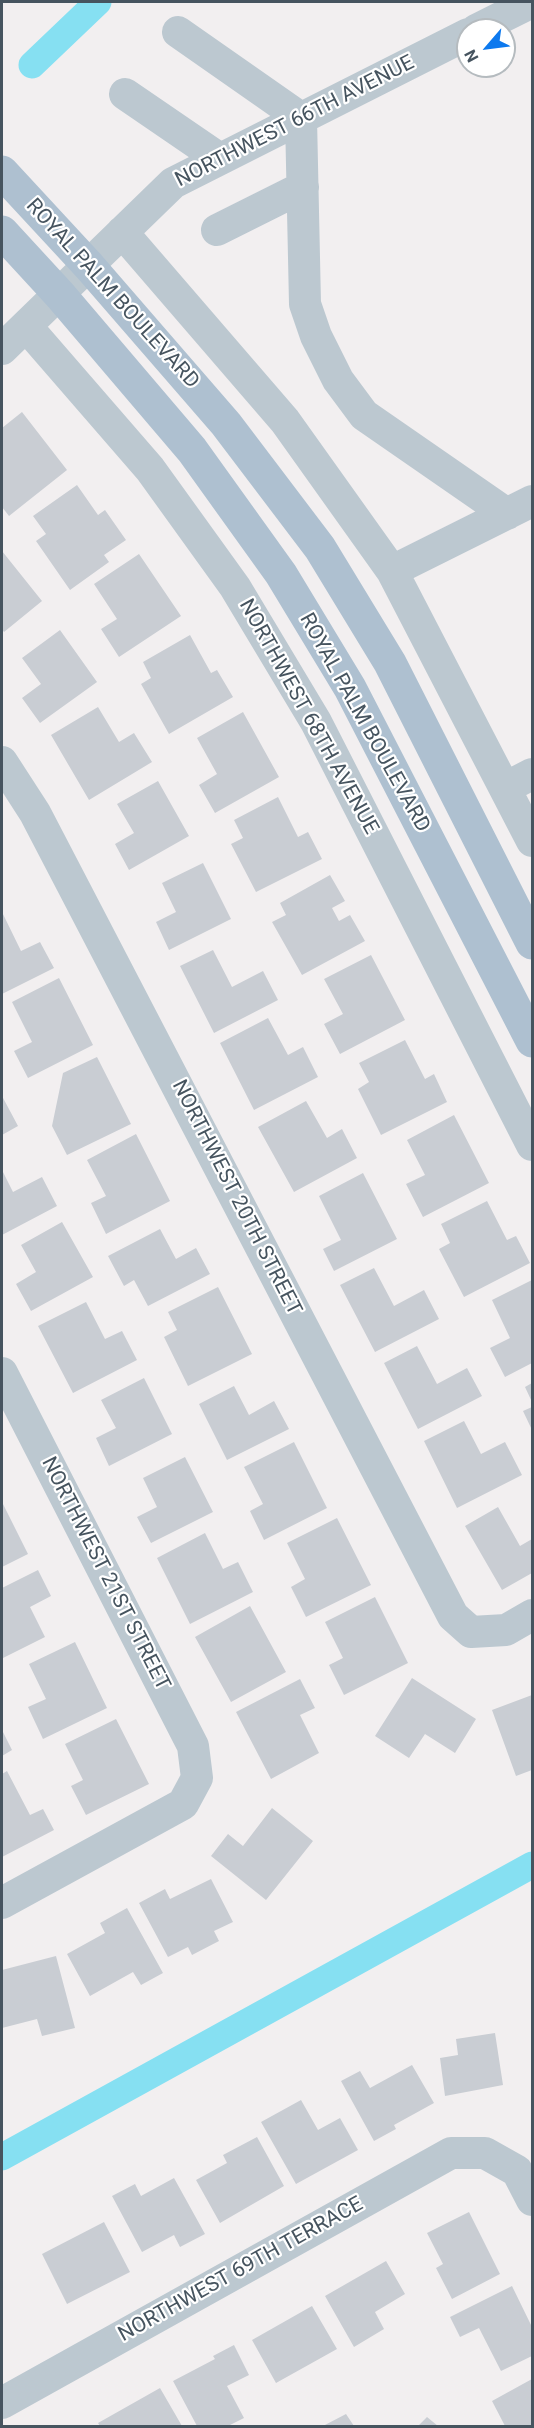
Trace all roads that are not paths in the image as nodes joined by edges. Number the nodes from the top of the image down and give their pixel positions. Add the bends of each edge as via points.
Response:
1 (532, 2) edge
2 (500, 18) edge
3 (178, 32) dead end
4 (456, 40) edge
5 (125, 94) dead end
6 (301, 118) junction
7 (220, 159) junction
8 (2, 172) edge
9 (303, 187) junction
10 (217, 230) dead end
11 (2, 232) edge
12 (122, 232) junction
13 (89, 266) junction
14 (60, 295) junction
15 (26, 326) junction
16 (2, 349) edge
17 (520, 508) edge
18 (392, 570) junction
19 (2, 762) edge
20 (519, 781) edge
21 (532, 841) edge
22 (532, 943) edge
23 (529, 1025) edge
24 (532, 1145) edge
25 (2, 1373) edge
26 (532, 1615) edge
27 (2, 1903) edge
28 (532, 2200) edge
29 (2, 2403) edge

1 - 2 street
3 - 6 street
4 - 6 street, NORTHWEST 66TH AVENUE
5 - 7 street
6 - 7 street, NORTHWEST 66TH AVENUE
6 - 9 street
7 - 12 street, NORTHWEST 66TH AVENUE via 172,183
8 - 13 main road, ROYAL PALM BOULEVARD
9 - 10 street
9 - 17 street via 305,304 338,380 364,415
11 - 14 main road, ROYAL PALM BOULEVARD
12 - 13 street, NORTHWEST 66TH AVENUE
12 - 18 street via 285,422
13 - 14 street, NORTHWEST 66TH AVENUE
13 - 22 main road, ROYAL PALM BOULEVARD via 226,424 320,548 390,663
14 - 15 street, NORTHWEST 66TH AVENUE
14 - 23 main road, ROYAL PALM BOULEVARD via 192,450 280,574 350,688
15 - 16 street, NORTHWEST 66TH AVENUE
15 - 24 street, NORTHWEST 68TH AVENUE via 150,470 236,587 316,722
17 - 18 street
18 - 20 street
19 - 26 street, NORTHWEST 20TH STREET via 35,813 453,1616 471,1632 506,1630
20 - 21 street
25 - 27 street, NORTHWEST 21ST STREET via 193,1746 197,1778 183,1804
28 - 29 street, NORTHWEST 69TH TERRACE via 517,2171 485,2153 451,2153

